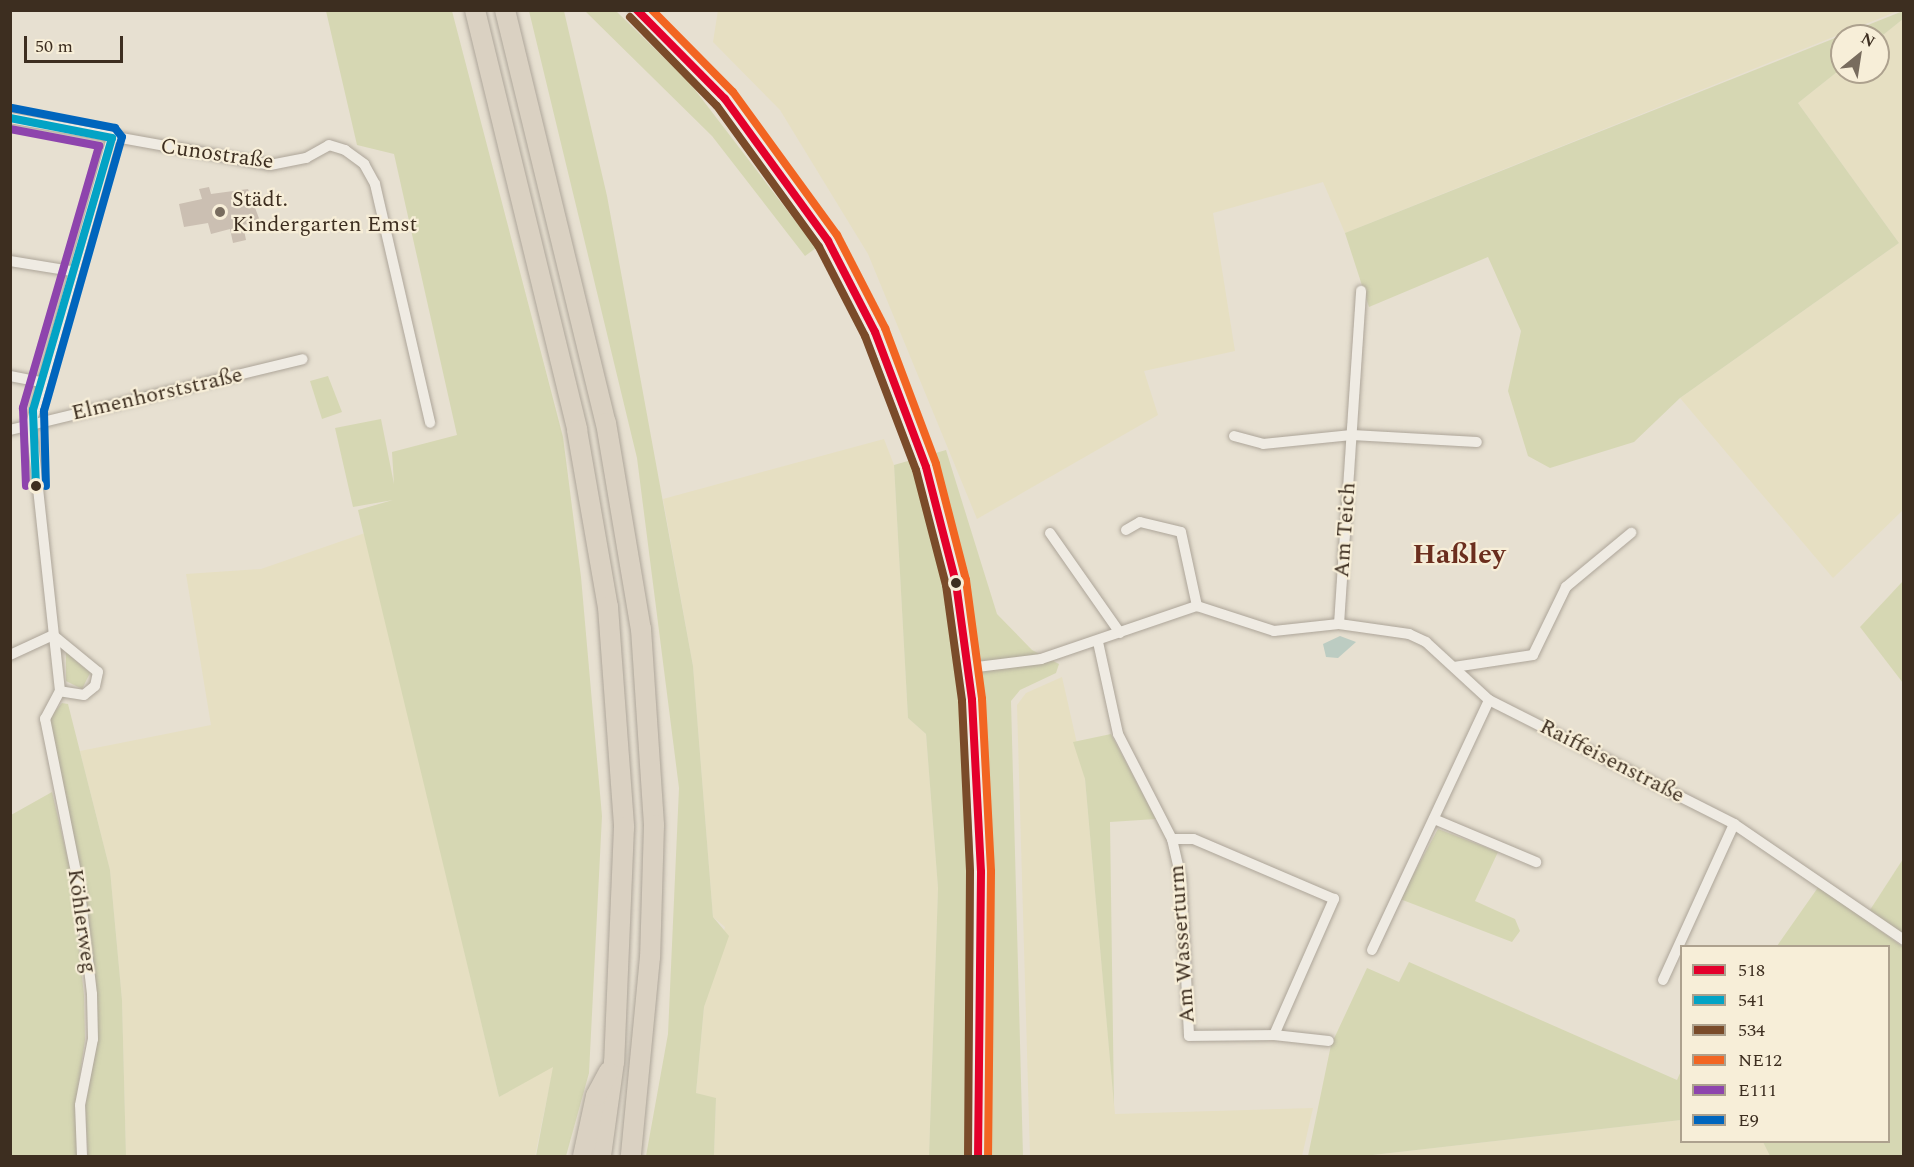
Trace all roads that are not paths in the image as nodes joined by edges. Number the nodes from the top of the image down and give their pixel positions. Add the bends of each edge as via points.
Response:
1 (475, 10) edge
2 (506, 10) edge
3 (637, 10) edge
4 (10, 118) edge
5 (112, 138) junction
6 (10, 261) edge
7 (72, 271) junction
8 (1361, 291) dead end
9 (303, 359) dead end
10 (10, 376) edge
11 (41, 382) junction
12 (430, 423) dead end
13 (31, 424) junction
14 (10, 430) edge
15 (1352, 435) junction
16 (1234, 436) dead end
17 (1477, 442) dead end
18 (1126, 530) dead end
19 (1050, 532) dead end
20 (1630, 533) dead end
21 (1197, 606) junction
22 (1340, 624) junction
23 (1120, 633) junction
24 (53, 635) junction
25 (1098, 642) junction
26 (10, 655) edge
27 (1454, 667) junction
28 (969, 668) junction
29 (60, 691) junction
30 (1489, 700) junction
31 (1434, 819) junction
32 (1734, 824) junction
33 (1172, 839) junction
34 (1536, 862) dead end
35 (1904, 940) edge
36 (1372, 950) dead end
37 (1663, 980) dead end
38 (1274, 1035) junction
39 (1329, 1041) dead end
40 (614, 1062) junction
41 (82, 1156) edge
42 (583, 1156) edge
43 (601, 1156) edge
44 (631, 1156) edge
45 (978, 1156) edge

1 - 40 highway via 577,430 608,607 624,827
2 - 44 highway via 606,423 641,628 654,825 644,1053
3 - 28 main road via 757,138 853,286 926,467 956,583
4 - 5 street, Cunostraße
5 - 7 street
5 - 12 street, Cunostraße via 270,165 306,158 328,145 364,164 375,184
6 - 7 street
7 - 11 street
8 - 15 street, Am Teich
9 - 13 street, Elmenhorststraße
10 - 11 street
11 - 13 street
13 - 14 street, Elmenhorststraße
13 - 24 street
15 - 16 street via 1263,444
15 - 17 street
15 - 22 street, Am Teich
18 - 21 street via 1140,522 1181,532
19 - 23 street
20 - 27 street via 1566,587 1533,655
21 - 22 street, Raiffeisenstraße via 1274,631
21 - 23 street
22 - 27 street, Raiffeisenstraße via 1409,634
23 - 25 street
24 - 26 street
24 - 29 street
24 - 29 street via 98,672 84,695
25 - 28 street via 1041,659
25 - 33 street, Am Wasserturm via 1118,734
27 - 30 street, Raiffeisenstraße
28 - 45 main road via 981,872
29 - 41 street, Köhlerweg via 45,719 80,892 92,994 93,1039 80,1105
30 - 31 street
30 - 32 street, Raiffeisenstraße
31 - 34 street
31 - 36 street
32 - 35 street, Raiffeisenstraße
32 - 37 street
33 - 38 street, Am Wasserturm via 1181,877 1190,1036
33 - 38 street, Am Wasserturm via 1193,839 1334,899
38 - 39 street, Am Wasserturm
40 - 42 highway via 596,1096
40 - 43 highway

